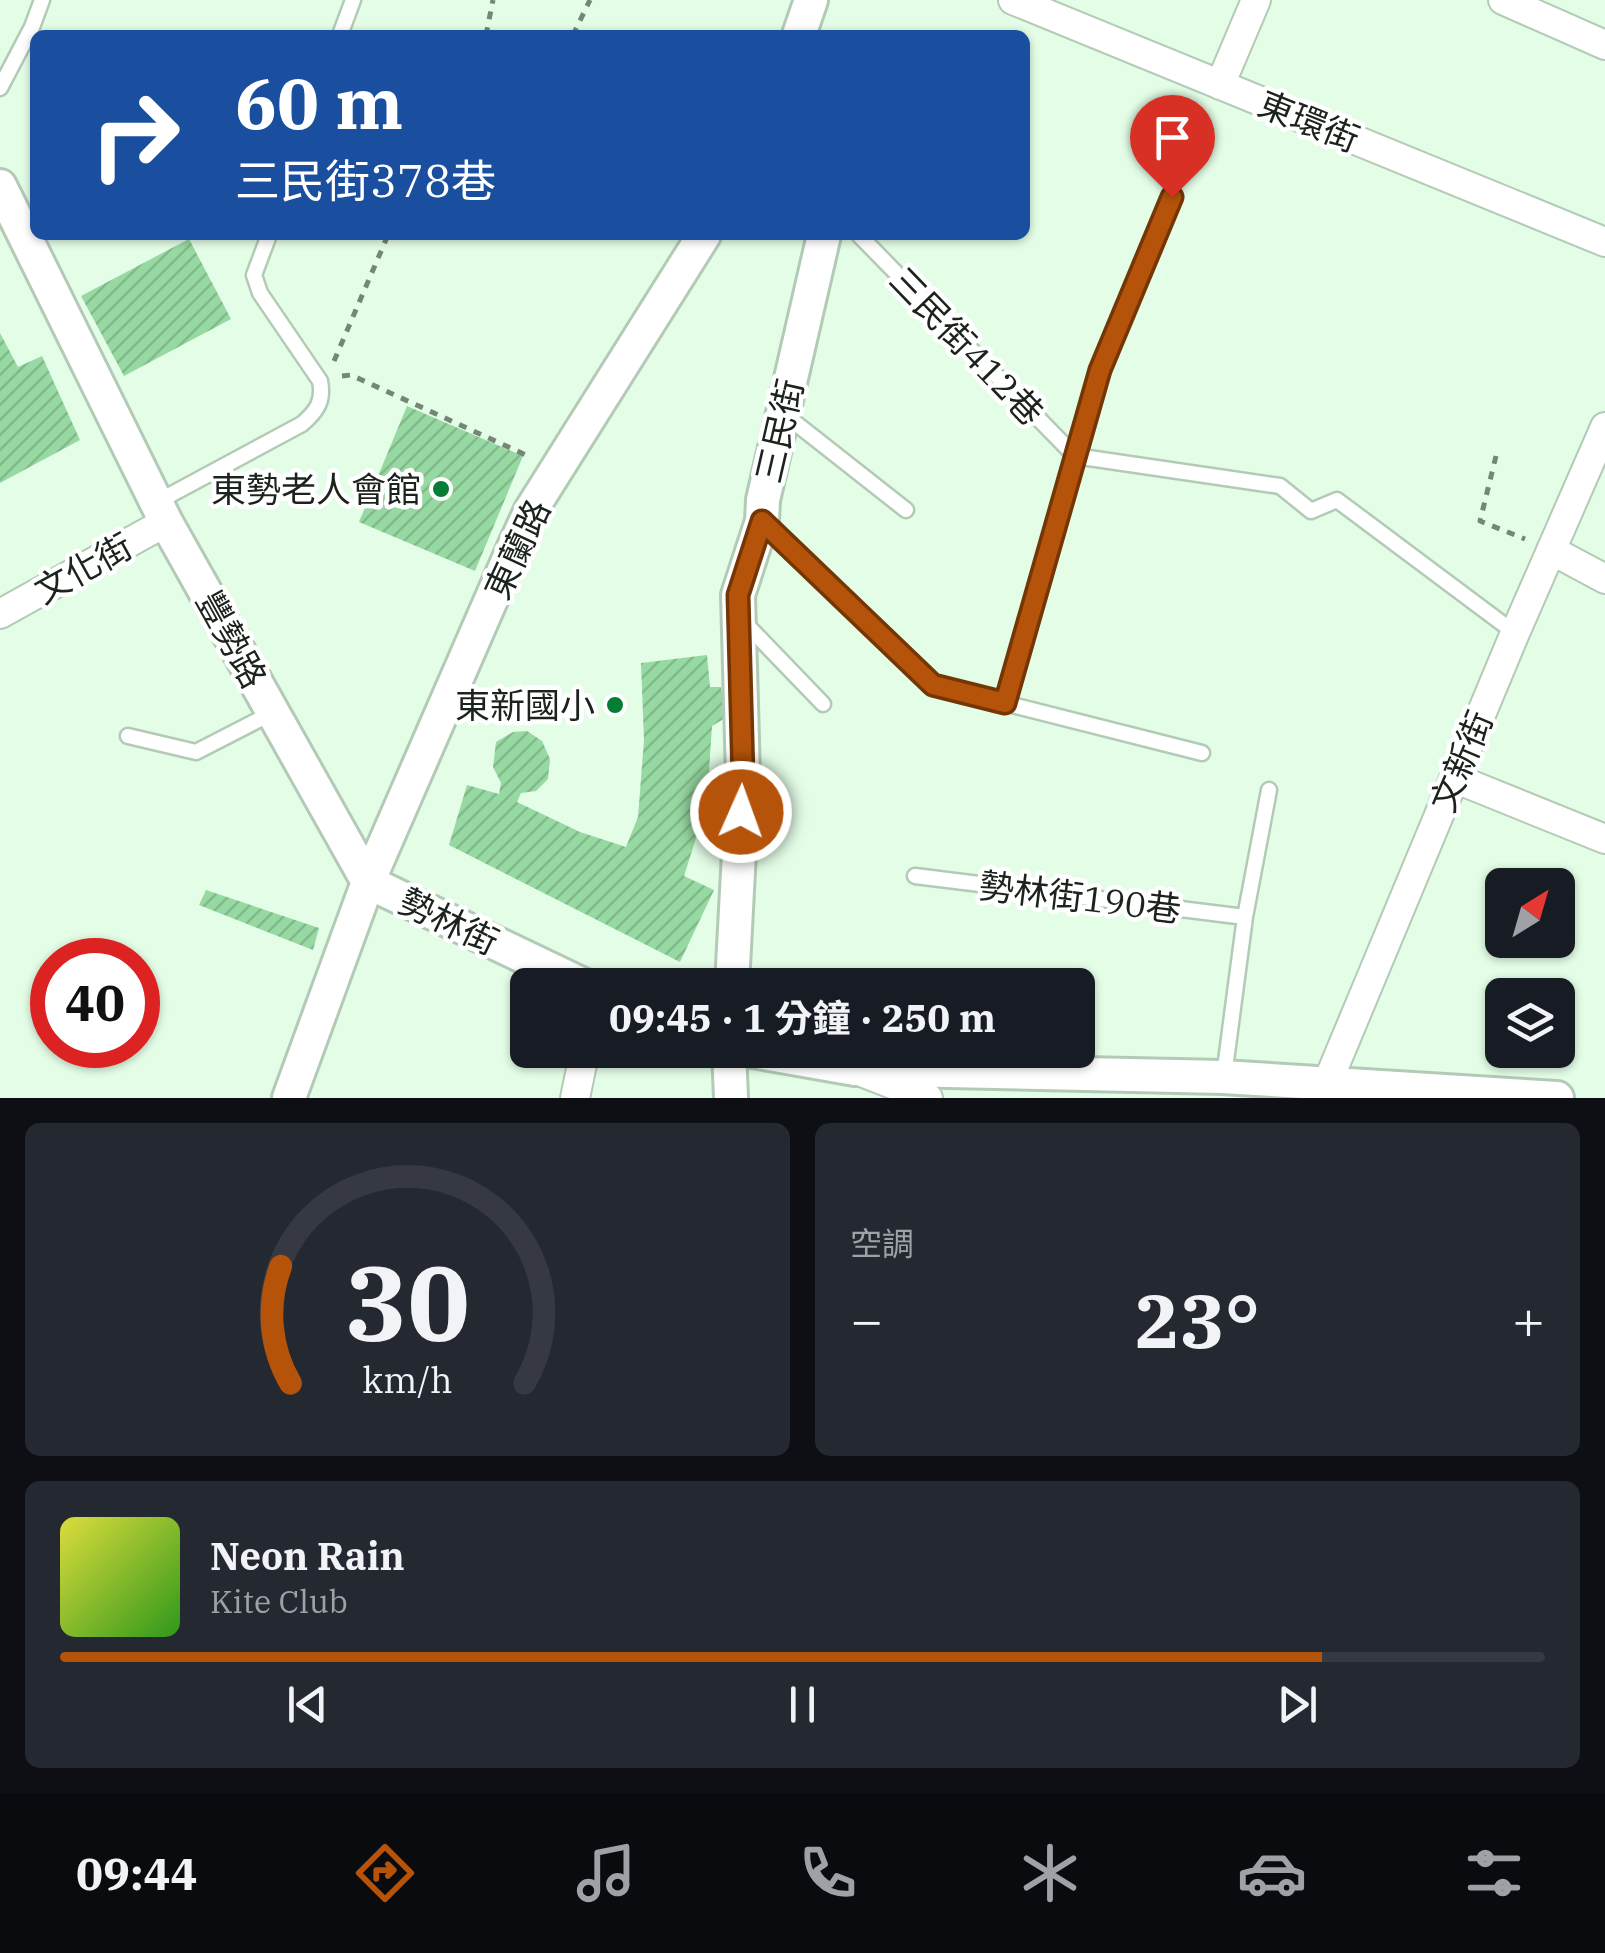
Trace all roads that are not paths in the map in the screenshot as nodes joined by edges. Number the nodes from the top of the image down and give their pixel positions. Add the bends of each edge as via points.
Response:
1 (42, 0) edge
2 (352, 0) edge
3 (811, 0) edge
4 (822, 0) edge
5 (1012, 0) edge
6 (1256, 0) edge
7 (1503, 0) edge
8 (30, 30) edge
9 (342, 30) edge
10 (802, 30) edge
11 (825, 30) edge
12 (30, 31) edge
13 (1605, 45) edge
14 (1220, 86) junction
15 (0, 88) edge
16 (0, 186) edge
17 (1172, 197) dead end
18 (267, 240) edge
19 (701, 240) edge
20 (823, 240) edge
21 (864, 240) edge
22 (1605, 242) edge
23 (783, 414) junction
24 (1605, 427) edge
25 (1075, 456) junction
26 (906, 510) dead end
27 (161, 512) junction
28 (762, 521) junction
29 (1551, 550) junction
30 (1605, 578) edge
31 (0, 614) edge
32 (738, 616) junction
33 (1515, 633) junction
34 (1005, 703) junction
35 (824, 704) dead end
36 (273, 712) junction
37 (128, 736) dead end
38 (1202, 753) dead end
39 (1454, 778) junction
40 (1269, 790) dead end
41 (1605, 839) edge
42 (915, 876) dead end
43 (368, 882) junction
44 (1246, 917) junction
45 (548, 968) edge
46 (733, 968) edge
47 (581, 1068) edge
48 (730, 1068) edge
49 (849, 1068) edge
50 (855, 1069) junction
51 (1224, 1076) junction
52 (1324, 1091) edge
53 (289, 1098) edge
54 (575, 1098) edge
55 (731, 1098) edge
56 (928, 1098) edge
57 (1558, 1098) edge

1 - 8 lane
2 - 9 lane
3 - 10 street
4 - 11 street
5 - 14 street, 東環街
6 - 14 street
7 - 13 street
12 - 15 lane
14 - 22 street, 東環街
16 - 27 street, 豐勢路
17 - 25 lane via 1100,370
18 - 27 lane via 254,275 260,293 323,380 323,396 302,424
19 - 43 street, 東蘭路 via 514,547
20 - 23 street, 三民街
21 - 25 lane, 三民街412巷
23 - 26 lane
23 - 28 street, 三民街
24 - 29 street, 文新街
25 - 33 lane via 1280,486 1311,511 1337,500
25 - 34 lane
27 - 31 street, 文化街
27 - 36 street, 豐勢路
28 - 32 street, 三民街 via 738,595
28 - 34 lane via 933,685
29 - 30 street
29 - 33 street, 文新街
32 - 35 lane
32 - 46 street, 三民街 via 743,777
33 - 39 street, 文新街
34 - 38 lane
36 - 37 lane via 196,752
36 - 43 street, 豐勢路
39 - 41 street
39 - 52 street, 文新街
40 - 44 lane
42 - 44 lane, 勢林街190巷
43 - 45 street, 勢林街
43 - 53 street
44 - 51 lane
47 - 54 street
48 - 55 street
49 - 50 street
50 - 51 street
50 - 56 street
51 - 52 street
52 - 57 street

